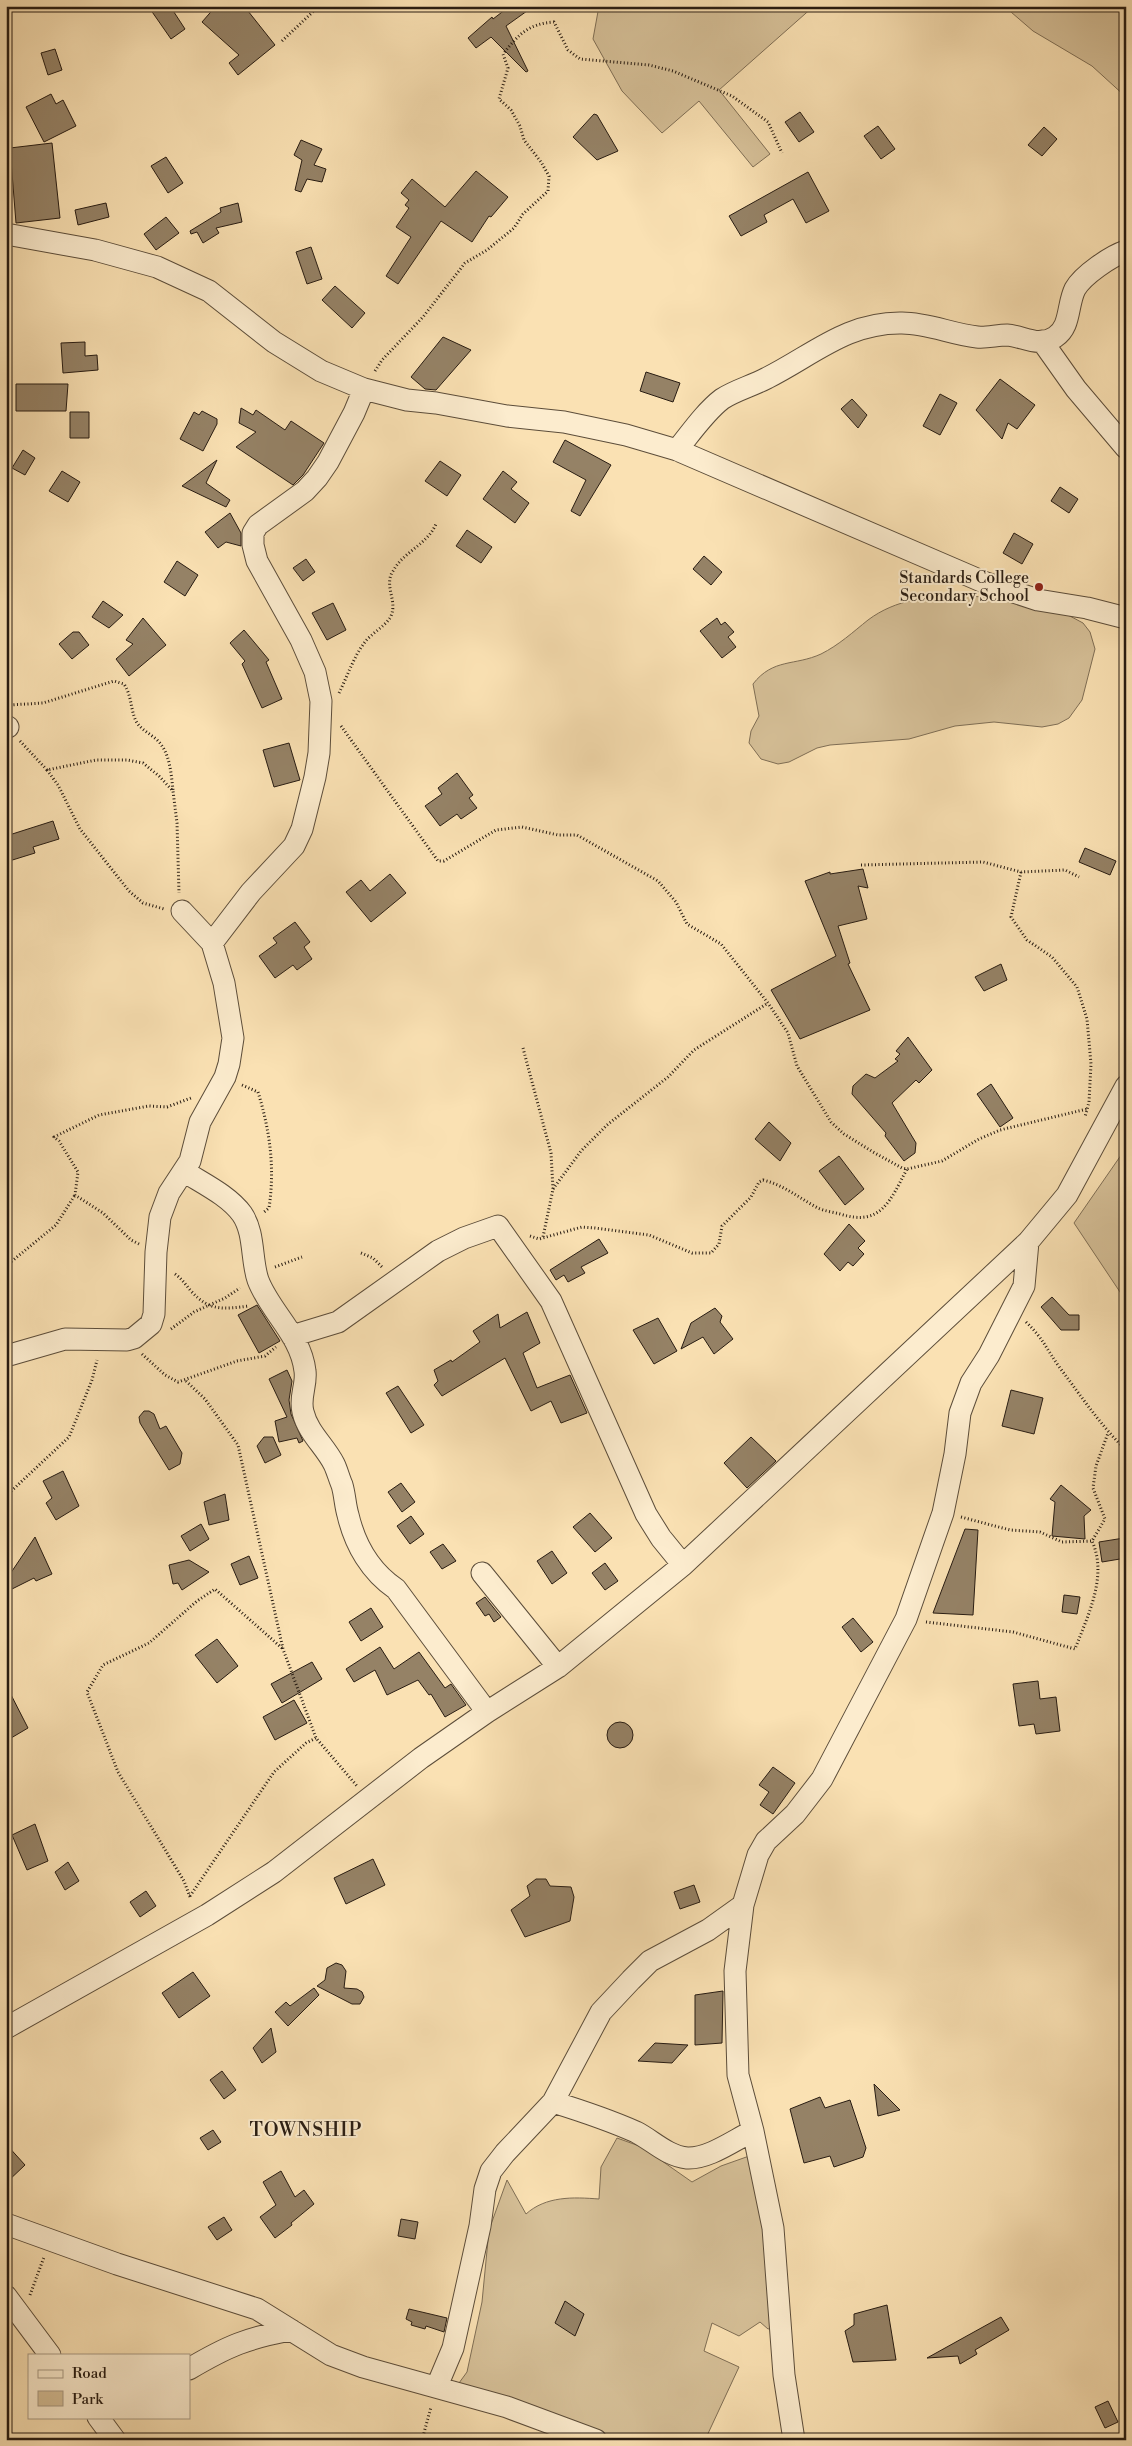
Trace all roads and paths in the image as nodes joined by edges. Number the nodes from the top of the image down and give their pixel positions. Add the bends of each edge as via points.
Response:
1 (319, 6) edge
2 (282, 41) dead end
3 (782, 153) dead end
4 (6, 234) edge
5 (1126, 250) edge
6 (1042, 341) junction
7 (364, 389) junction
8 (1126, 448) edge
9 (677, 450) junction
10 (436, 524) dead end
11 (1126, 618) edge
12 (338, 696) dead end
13 (6, 706) edge
14 (340, 724) dead end
15 (7, 726) edge
16 (47, 770) junction
17 (173, 791) junction
18 (861, 865) dead end
19 (1021, 872) junction
20 (1079, 877) dead end
21 (182, 912) junction
22 (212, 943) junction
23 (768, 1003) junction
24 (523, 1048) dead end
25 (225, 1077) junction
26 (1126, 1086) edge
27 (214, 1095) junction
28 (1088, 1109) junction
29 (1084, 1123) dead end
30 (907, 1170) junction
31 (185, 1172) junction
32 (553, 1189) junction
33 (75, 1195) junction
34 (248, 1225) junction
35 (498, 1226) junction
36 (543, 1237) junction
37 (1028, 1242) junction
38 (156, 1252) junction
39 (361, 1253) dead end
40 (302, 1257) dead end
41 (6, 1266) edge
42 (257, 1275) junction
43 (391, 1283) junction
44 (208, 1304) junction
45 (249, 1306) dead end
46 (1013, 1309) junction
47 (151, 1324) junction
48 (292, 1336) junction
49 (101, 1339) junction
50 (127, 1340) junction
51 (6, 1356) edge
52 (186, 1381) junction
53 (1108, 1433) junction
54 (1126, 1450) edge
55 (6, 1496) edge
56 (943, 1513) junction
57 (1092, 1541) junction
58 (683, 1565) junction
59 (482, 1573) dead end
60 (906, 1619) junction
61 (283, 1649) junction
62 (558, 1667) junction
63 (487, 1712) junction
64 (316, 1738) junction
65 (367, 1798) junction
66 (190, 1897) junction
67 (744, 1905) junction
68 (206, 1915) junction
69 (6, 2028) edge
70 (553, 2102) junction
71 (753, 2131) junction
72 (6, 2224) edge
73 (50, 2240) junction
74 (6, 2296) edge
75 (22, 2317) junction
76 (291, 2330) junction
77 (49, 2354) edge
78 (190, 2368) edge
79 (437, 2386) junction
80 (103, 2419) edge
81 (115, 2440) edge
82 (422, 2440) edge
83 (596, 2440) edge
84 (794, 2440) edge

1 - 2 path
3 - 7 path via 768,122 732,96 700,80 649,65 580,59 568,50 554,22 540,24 519,34 503,54 508,68 499,99 511,110 524,140 549,176 548,191 523,214 514,228 465,263 423,317 382,360
4 - 7 street via 95,250 157,267 209,291 274,342 321,371
5 - 6 street via 1097,267 1076,288 1066,324 1055,337
6 - 8 street via 1076,389
6 - 9 street via 1007,335 978,337 902,323 850,332 721,400
7 - 9 street via 407,400 564,422
7 - 22 street via 317,478 305,491 258,525 253,534 252,546 257,561 302,640 315,672 320,700 319,753 302,829 294,846 251,892
9 - 11 street via 986,584 1038,600
10 - 12 path via 432,534 406,554 393,570 389,579 394,606 389,619 364,643
13 - 17 path via 43,703 114,681 124,684 129,691 136,723 158,740 164,749
14 - 23 path via 438,861 444,861 505,828 522,827 558,835 577,835 658,881 676,902 687,924 721,944
15 - 16 path
16 - 17 path via 96,760 135,761 143,763
16 - 21 path via 80,829 129,891 143,903
17 - 21 path via 178,823 177,873
18 - 19 path via 982,862
19 - 20 path via 1065,870
19 - 28 path via 1012,917 1027,940 1052,957 1077,987 1087,1019 1091,1064
21 - 22 street
22 - 25 street via 224,983 233,1038
23 - 30 path via 788,1033 797,1066 831,1122 885,1160
23 - 32 path via 694,1050 668,1077 607,1125 581,1151
24 - 32 path via 548,1136
25 - 27 street
25 - 34 path via 258,1092 266,1119 273,1176 269,1208
26 - 37 street via 1067,1195
27 - 31 street via 200,1122
27 - 33 path via 183,1100 167,1108 149,1106 109,1112 54,1136 78,1172
28 - 29 path
28 - 30 path via 1000,1130 942,1161
30 - 36 path via 884,1207 870,1217 858,1219 819,1209 780,1185 763,1180 722,1226 719,1244 711,1253 692,1253 649,1235 608,1229 582,1227
31 - 34 street via 232,1202
31 - 38 street via 168,1193 160,1217
32 - 36 path
33 - 38 path via 103,1213 131,1240
33 - 41 path via 56,1225
34 - 42 street
35 - 36 path via 540,1239
35 - 43 street via 450,1244
35 - 58 street via 551,1301 646,1514
37 - 46 street via 1024,1286
37 - 58 street
38 - 44 path via 164,1265
38 - 47 street
39 - 43 path via 380,1264
40 - 42 path
42 - 44 path via 225,1298
42 - 48 street
43 - 48 street via 338,1322
44 - 45 path via 225,1310
44 - 47 path via 165,1332
46 - 53 path via 1041,1336
46 - 56 street via 971,1383 960,1412
47 - 50 street
48 - 52 path via 265,1356 219,1367
48 - 63 street via 305,1370 301,1395 303,1413 316,1440 334,1464 348,1516 365,1559 396,1589
49 - 50 street
49 - 51 street via 76,1337 54,1340
49 - 55 path via 92,1380 69,1437
50 - 52 path via 165,1375 178,1382
52 - 61 path via 197,1389 238,1445
53 - 54 path
53 - 57 path via 1096,1466 1093,1488 1105,1519
56 - 57 path via 1010,1530 1040,1532 1062,1542
56 - 60 street
57 - 60 path via 1098,1554 1096,1598 1075,1649 1013,1632
58 - 62 street
59 - 62 street
60 - 67 street via 822,1779 795,1814 766,1841 758,1855
61 - 64 path
61 - 66 path via 215,1589 150,1643 103,1665 88,1692 118,1772 184,1881
62 - 63 street
63 - 65 street
64 - 65 path
64 - 66 path via 274,1772
65 - 68 street via 274,1872
66 - 68 path
67 - 70 street via 708,1930 661,1954 631,1980 601,2012
67 - 71 street via 735,1971 738,2075
68 - 69 street
70 - 71 street via 598,2116 686,2158 712,2152
70 - 79 street via 491,2171 453,2348
71 - 84 street via 773,2228 784,2375
72 - 73 street
73 - 75 path
73 - 76 street via 257,2309
74 - 75 street
75 - 77 street
76 - 78 street via 230,2345
76 - 79 street via 339,2358
79 - 82 path
79 - 83 street via 507,2407
80 - 81 street

